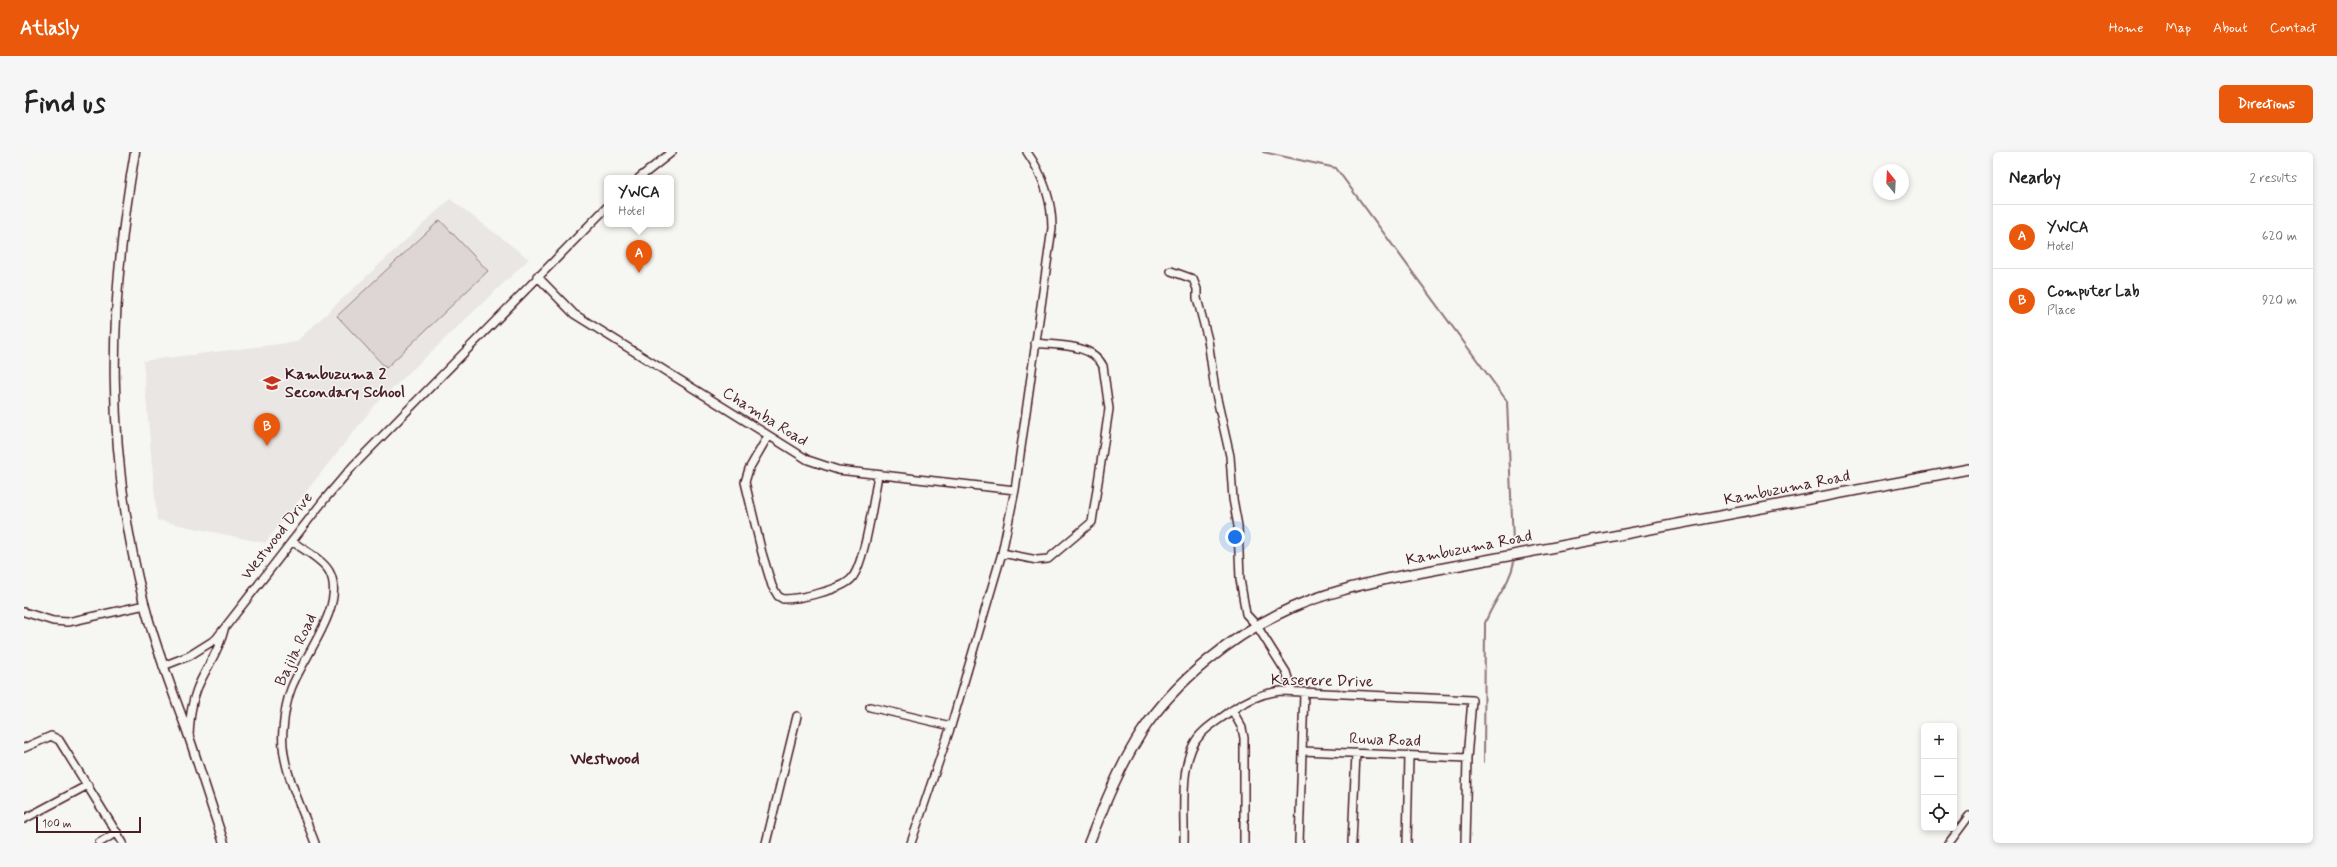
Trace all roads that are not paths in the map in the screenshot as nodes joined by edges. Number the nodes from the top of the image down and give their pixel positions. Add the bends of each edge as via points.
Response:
1 (135, 152) edge
2 (672, 152) edge
3 (1027, 152) edge
4 (643, 175) edge
5 (604, 210) edge
6 (1171, 271) dead end
7 (537, 276) junction
8 (1035, 343) junction
9 (768, 436) junction
10 (1969, 469) edge
11 (878, 474) junction
12 (1015, 490) junction
13 (292, 541) junction
14 (1002, 554) junction
15 (144, 605) junction
16 (24, 612) edge
17 (1257, 626) junction
18 (225, 628) junction
19 (163, 666) junction
20 (1292, 692) junction
21 (1304, 693) junction
22 (870, 707) dead end
23 (1232, 710) junction
24 (797, 716) dead end
25 (950, 726) junction
26 (189, 737) junction
27 (24, 748) edge
28 (1302, 751) junction
29 (1356, 753) junction
30 (1409, 756) junction
31 (1467, 758) junction
32 (88, 785) junction
33 (1969, 816) edge
34 (24, 819) edge
35 (117, 832) junction
36 (99, 843) edge
37 (123, 843) edge
38 (224, 843) edge
39 (314, 843) edge
40 (766, 843) edge
41 (911, 843) edge
42 (1090, 843) edge
43 (1184, 843) edge
44 (1244, 843) edge
45 (1299, 843) edge
46 (1352, 843) edge
47 (1407, 843) edge
48 (1465, 843) edge
49 (1949, 843) edge

1 - 15 street via 120,256 114,381 116,433 124,496
2 - 4 street
3 - 8 street via 1046,187 1052,217
5 - 7 street, Westwood Drive
6 - 17 street via 1192,279 1197,289 1230,456 1246,614
7 - 9 street, Chamba Road via 574,314
7 - 13 street, Westwood Drive via 353,466
8 - 12 street
8 - 14 street via 1089,351 1100,359 1103,366 1109,409 1096,501 1089,526 1048,559 1037,560
9 - 11 street, Chamba Road via 822,466
9 - 11 street via 749,469 746,488 772,586 783,599 835,588 853,577 866,536
10 - 17 main road, Kambuzuma Road via 1396,577 1313,599
11 - 12 street, Chamba Road
12 - 14 street
13 - 18 street, Westwood Drive
13 - 39 street, Bajila Road via 322,563 333,581 330,609 291,689 283,732 286,763
14 - 25 street
15 - 16 street via 68,622 53,621
15 - 19 street
17 - 20 street via 1286,672
17 - 42 main road, Kambuzuma Road via 1210,659 1153,716 1119,771
18 - 19 street, Westwood Drive via 207,646
18 - 26 street via 219,646 197,688 192,706
19 - 26 street
20 - 21 street, Kaserere Drive
20 - 23 street, Kaserere Drive via 1264,694
21 - 28 street
21 - 31 street, Kaserere Drive via 1472,700
22 - 25 street
23 - 43 street, Kaserere Drive via 1200,734 1190,754 1184,779
23 - 44 street via 1242,728 1245,749
24 - 40 street
25 - 41 street
26 - 38 street
27 - 32 street via 46,737 55,737
28 - 29 street, Ruwa Road
28 - 45 street
29 - 30 street, Ruwa Road
29 - 46 street
30 - 31 street, Ruwa Road
30 - 47 street
31 - 48 street
32 - 34 street
32 - 35 street
33 - 49 street
35 - 36 street
35 - 37 street

